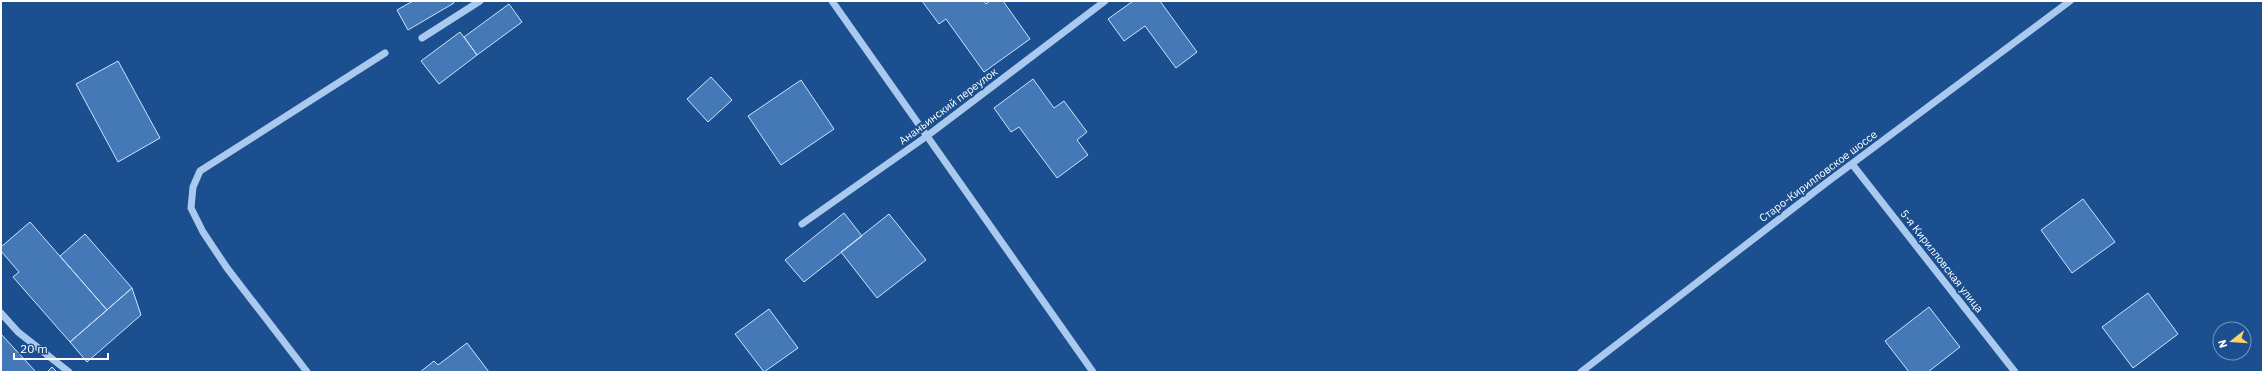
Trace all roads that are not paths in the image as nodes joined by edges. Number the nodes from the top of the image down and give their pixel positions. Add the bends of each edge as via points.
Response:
1 (480, 1) edge
2 (832, 1) edge
3 (1105, 1) edge
4 (2070, 1) edge
5 (422, 38) dead end
6 (385, 53) dead end
7 (927, 136) junction
8 (1852, 164) junction
9 (802, 224) dead end
10 (1, 313) edge
11 (69, 372) edge
12 (307, 372) edge
13 (1093, 372) edge
14 (1581, 372) edge
15 (2015, 372) edge

1 - 5 street
2 - 7 street
3 - 7 street, Ананьинский переулок
4 - 8 street, Старо-Кирилловское шоссе
6 - 12 street via 200,171 193,187 191,208 203,232 227,268
7 - 9 street, Ананьинский переулок
7 - 13 street
8 - 14 street, Старо-Кирилловское шоссе
8 - 15 street, 5-я Кирилловская улица
10 - 11 street via 18,332

